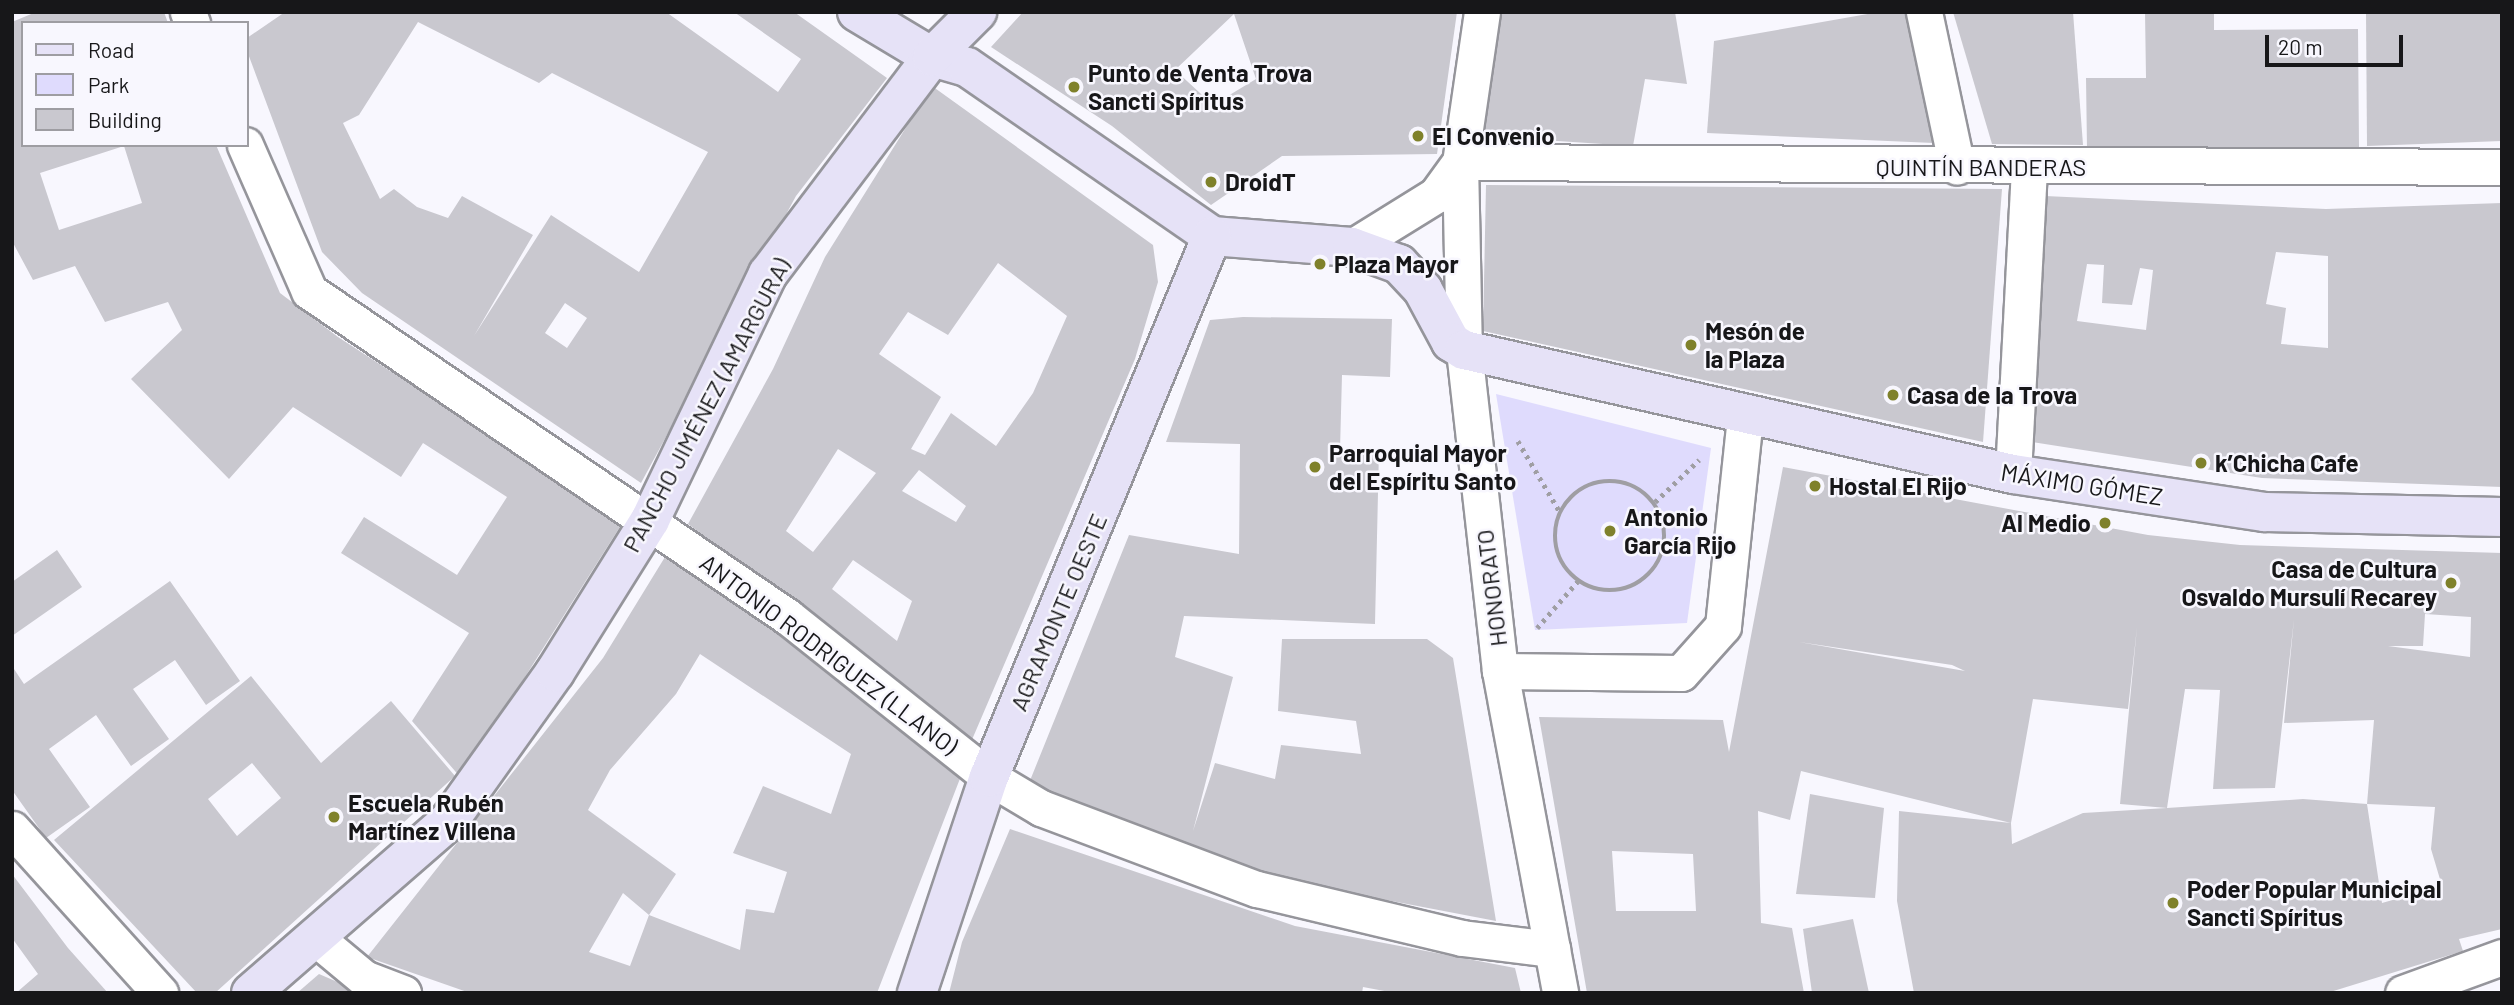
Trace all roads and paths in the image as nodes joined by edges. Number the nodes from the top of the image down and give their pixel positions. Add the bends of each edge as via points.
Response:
1 (857, 12) edge
2 (977, 12) edge
3 (1482, 12) edge
4 (1924, 12) edge
5 (932, 57) junction
6 (246, 147) edge
7 (1460, 162) junction
8 (1956, 167) junction
9 (2029, 167) junction
10 (2502, 167) edge
11 (1212, 236) junction
12 (1352, 247) junction
13 (1464, 350) junction
14 (1745, 416) junction
15 (2013, 474) junction
16 (2502, 517) edge
17 (650, 520) junction
18 (1656, 568) joint
19 (1500, 671) junction
20 (989, 777) junction
21 (12, 829) edge
22 (317, 939) junction
23 (1552, 949) junction
24 (2502, 957) edge
25 (160, 993) edge
26 (251, 993) edge
27 (403, 993) edge
28 (917, 993) edge
29 (1560, 993) edge
30 (2403, 993) edge

1 - 5 street
2 - 5 street, PANCHO JIMÉNEZ (AMARGURA)
3 - 7 street, HONORATO
4 - 8 street
5 - 11 street via 967,67
5 - 17 street, PANCHO JIMÉNEZ (AMARGURA) via 768,274
6 - 17 street, ANTONIO RODRIGUEZ (LLANO) via 309,291
7 - 8 street, QUINTÍN BANDERAS
7 - 12 street via 1436,195
7 - 13 street, HONORATO
8 - 9 street, QUINTÍN BANDERAS
9 - 10 street, QUINTÍN BANDERAS
9 - 15 street
11 - 12 street
11 - 20 street, AGRAMONTE OESTE
12 - 13 street via 1379,255 1411,274 1451,342
13 - 14 street, MÁXIMO GÓMEZ
13 - 19 street, HONORATO
14 - 15 street, MÁXIMO GÓMEZ
14 - 19 street via 1723,626 1681,673
15 - 16 street, MÁXIMO GÓMEZ via 2265,512
17 - 20 street, ANTONIO RODRIGUEZ (LLANO) via 788,617
17 - 22 street, PANCHO JIMÉNEZ (AMARGURA) via 555,672 448,822
18 - 18 path via 1666,534 1663,517 1640,489 1604,480 1571,497 1560,512 1557,550 1578,581 1611,592 1644,580
19 - 23 street, HONORATO
20 - 23 street, ANTONIO RODRIGUEZ (LLANO) via 1041,808 1257,889 1462,938
20 - 28 street, AGRAMONTE OESTE
21 - 25 street
22 - 26 street, PANCHO JIMÉNEZ (AMARGURA)
22 - 27 street via 365,978
23 - 29 street, HONORATO
24 - 30 street

